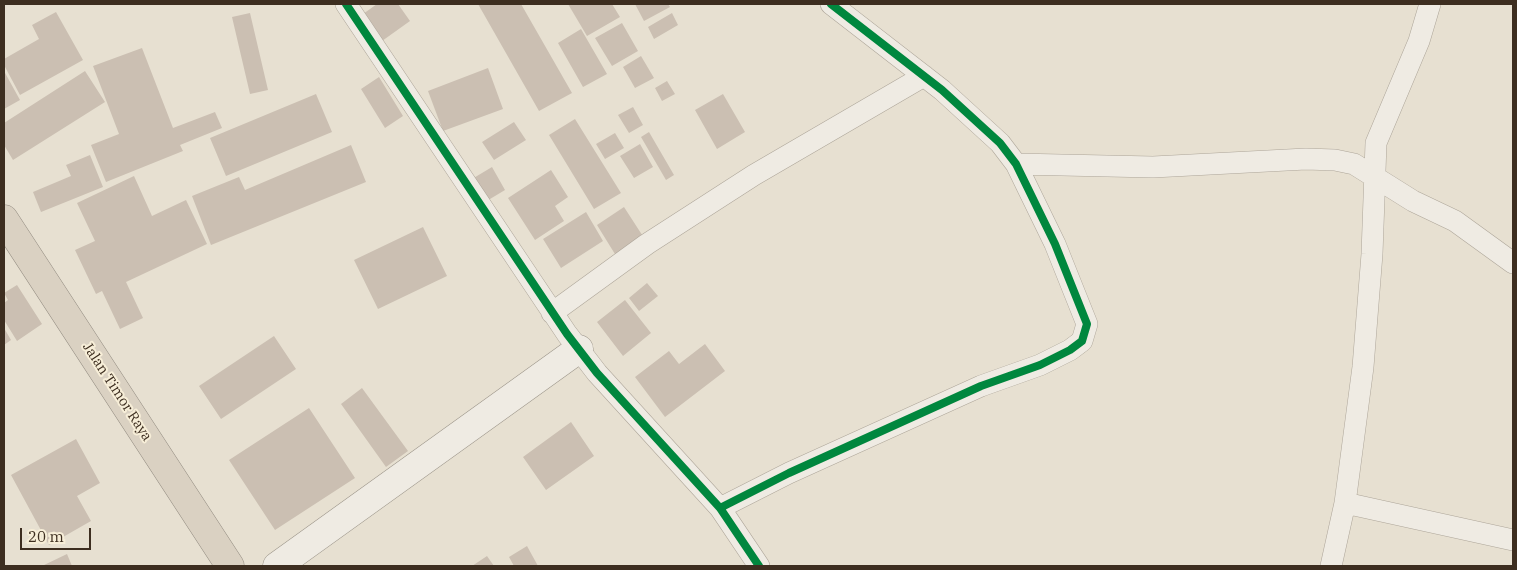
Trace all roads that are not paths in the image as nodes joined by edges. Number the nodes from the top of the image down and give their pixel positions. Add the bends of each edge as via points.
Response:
1 (346, 4) edge
2 (831, 4) edge
3 (1430, 4) edge
4 (924, 76) junction
5 (1016, 164) junction
6 (1374, 175) junction
7 (4, 219) edge
8 (1513, 263) edge
9 (552, 313) junction
10 (578, 349) junction
11 (1345, 503) junction
12 (720, 508) junction
13 (1513, 540) edge
14 (230, 566) edge
15 (277, 566) edge
16 (759, 566) edge
17 (1331, 566) edge

1 - 9 street
2 - 4 street
3 - 6 street via 1419,41 1376,143
4 - 5 street via 1000,143
4 - 9 street via 754,175 647,244
5 - 6 street via 1153,167 1306,159 1354,164
5 - 12 street via 1081,306 1087,324 1082,341 1040,365 981,386 788,473
6 - 8 street via 1455,222
6 - 11 street via 1372,254 1363,367
7 - 14 highway, Jalan Timor Raya
9 - 10 street
10 - 12 street
10 - 15 street
11 - 13 street
11 - 17 street
12 - 16 street

